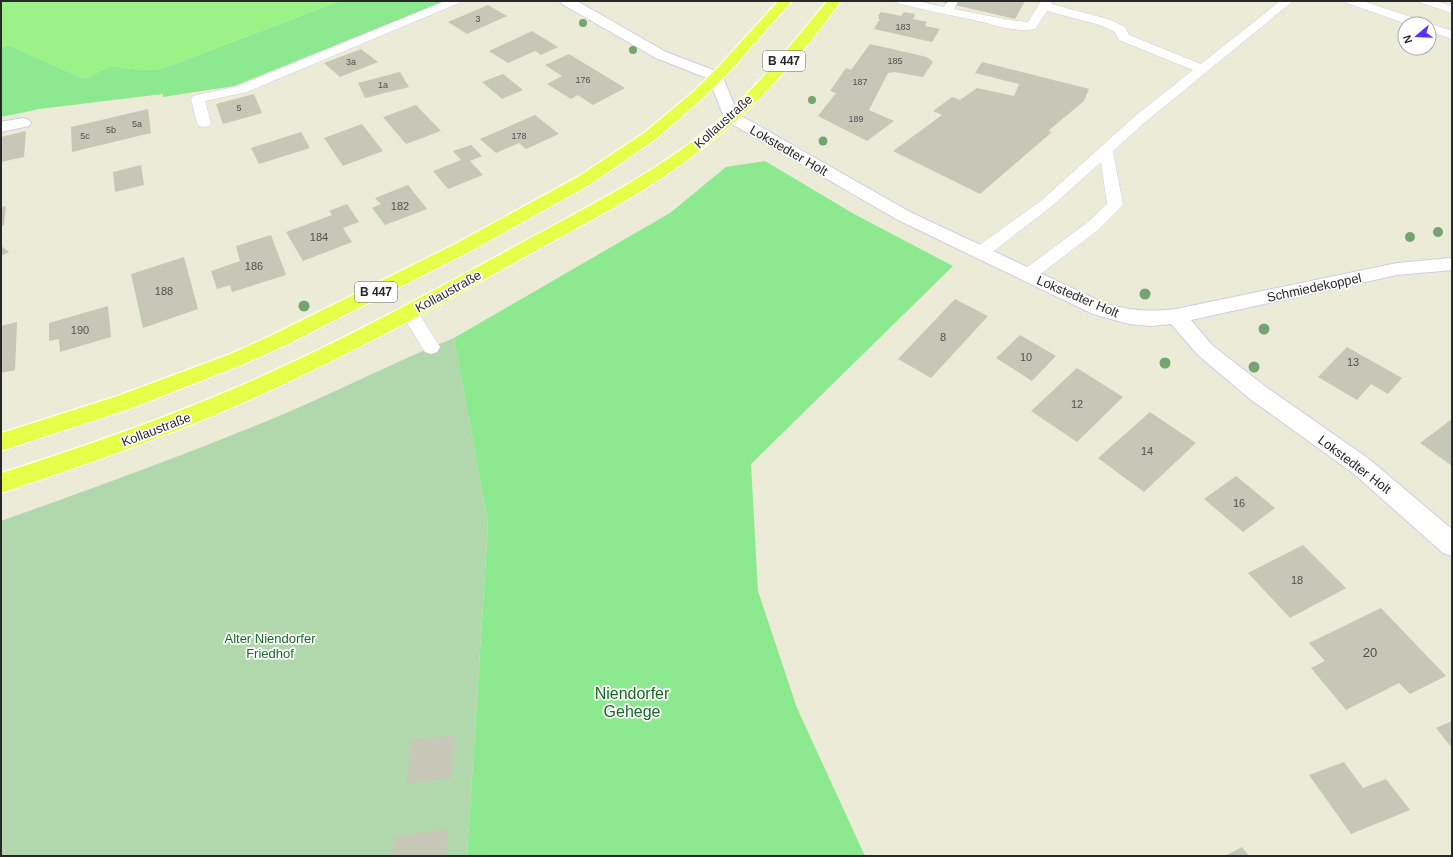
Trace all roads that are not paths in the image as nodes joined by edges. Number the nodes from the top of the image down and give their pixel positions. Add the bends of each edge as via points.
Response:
1 (455, 1) edge
2 (567, 1) edge
3 (785, 1) edge
4 (834, 1) edge
5 (901, 1) edge
6 (954, 1) edge
7 (1287, 1) edge
8 (1352, 1) edge
9 (1425, 1) edge
10 (926, 4) edge
11 (1045, 4) edge
12 (1451, 10) dead end
13 (947, 11) junction
14 (1397, 16) edge
15 (1437, 30) edge
16 (1452, 35) edge
17 (1202, 69) junction
18 (716, 76) junction
19 (731, 117) junction
20 (22, 123) dead end
21 (204, 123) dead end
22 (1, 127) edge
23 (1106, 149) junction
24 (980, 253) junction
25 (1452, 264) edge
26 (1028, 275) junction
27 (410, 313) junction
28 (1176, 316) junction
29 (431, 347) dead end
30 (1, 442) edge
31 (1, 483) edge
32 (1452, 546) edge

1 - 21 lane via 242,89 198,99
2 - 18 street via 661,55
3 - 18 main road, B 447
4 - 19 main road, Kollaustraße / B 447 via 777,69
5 - 10 lane
6 - 13 lane
7 - 17 lane
8 - 14 lane
9 - 12 lane
10 - 13 lane
11 - 13 lane via 1031,26
11 - 17 lane via 1104,22 1121,30 1123,37
15 - 16 lane
17 - 23 lane
18 - 19 street
18 - 30 main road, B 447 via 651,135 584,180 392,284 237,359 124,402
19 - 24 street, Lokstedter Holt via 904,216
19 - 27 main road, Kollaustraße / B 447 via 688,152 644,182
20 - 22 street
23 - 24 lane via 1046,203
23 - 26 lane via 1115,204 1093,226
24 - 26 street, Lokstedter Holt
25 - 28 street, Schmiedekoppel via 1429,264 1397,269
26 - 28 street, Lokstedter Holt via 1100,309 1129,318 1151,320
27 - 29 lane
27 - 31 main road, Kollaustraße / B 447 via 311,362 194,415 130,440
28 - 32 street, Lokstedter Holt via 1205,350 1258,393 1361,466 1434,527

